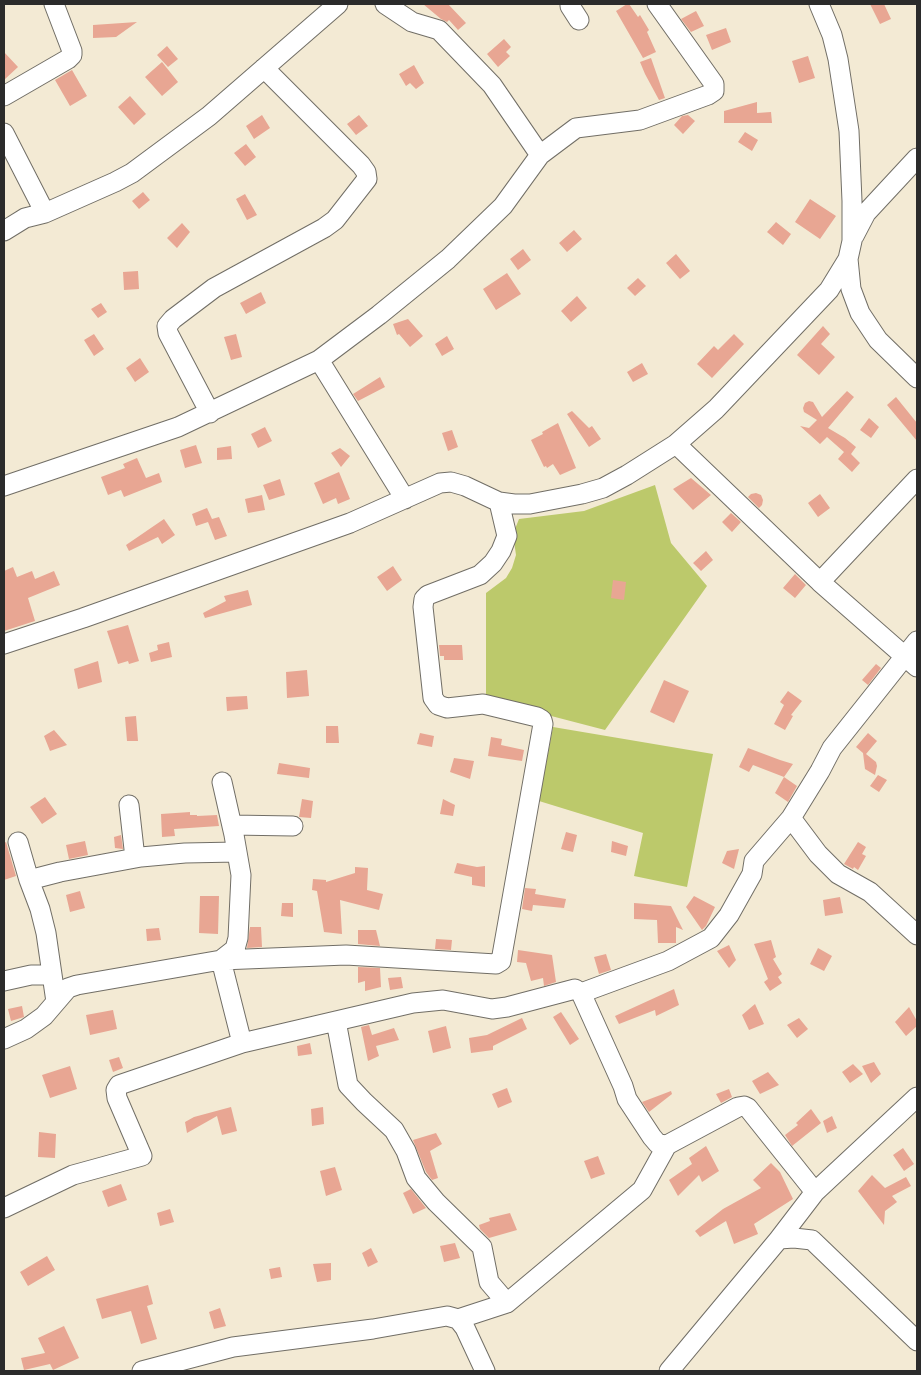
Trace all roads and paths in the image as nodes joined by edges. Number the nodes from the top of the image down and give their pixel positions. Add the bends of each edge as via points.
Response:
1 (54, 4) edge
2 (338, 4) edge
3 (385, 4) edge
4 (658, 4) edge
5 (819, 4) edge
6 (264, 68) junction
7 (4, 96) edge
8 (4, 133) edge
9 (540, 155) junction
10 (917, 158) edge
11 (859, 207) junction
12 (44, 213) junction
13 (4, 231) edge
14 (848, 259) junction
15 (829, 290) junction
16 (855, 299) junction
17 (319, 360) junction
18 (917, 378) edge
19 (210, 413) junction
20 (676, 444) junction
21 (917, 479) edge
22 (4, 486) edge
23 (405, 499) junction
24 (499, 502) junction
25 (820, 582) junction
26 (4, 644) edge
27 (913, 654) edge
28 (222, 782) dead end
29 (128, 805) dead end
30 (791, 818) junction
31 (232, 825) junction
32 (293, 826) dead end
33 (18, 842) dead end
34 (237, 852) junction
35 (135, 858) junction
36 (29, 880) junction
37 (917, 935) edge
38 (221, 960) junction
39 (52, 975) junction
40 (4, 981) edge
41 (581, 994) junction
42 (56, 1002) junction
43 (336, 1021) junction
44 (4, 1039) edge
45 (242, 1043) junction
46 (917, 1096) edge
47 (667, 1145) junction
48 (816, 1192) junction
49 (4, 1208) edge
50 (779, 1239) junction
51 (507, 1303) junction
52 (458, 1319) junction
53 (917, 1341) edge
54 (142, 1371) edge
55 (485, 1371) edge
56 (670, 1371) edge

1 - 7 street via 72,56
2 - 6 street
3 - 9 street via 412,22 439,30 492,85
4 - 9 street via 714,84 714,91 640,120 576,128
5 - 11 street via 838,59
6 - 12 street via 209,116 132,173
6 - 19 street via 361,165 367,179 335,220 214,288 168,326 168,333
8 - 12 street
9 - 17 street via 502,206 448,259
10 - 11 street
11 - 14 street
12 - 13 street via 25,218
14 - 15 street
14 - 16 street
15 - 16 street
15 - 20 street via 716,410
16 - 18 street via 878,340
17 - 19 street
17 - 23 street
19 - 22 street via 155,436
20 - 24 street via 603,488 530,504
20 - 25 street
21 - 25 street
23 - 24 street via 440,483 451,482
23 - 26 street via 350,523
24 - 38 street via 507,536 493,563 480,575 428,595 423,607 433,698 438,704 447,708 484,704 542,720 501,961 496,964 346,955
25 - 27 street
27 - 30 street via 832,748
28 - 31 street
29 - 35 street
30 - 37 street via 838,874 870,892
30 - 41 street via 754,861 752,874 729,915 711,938 668,961
31 - 32 street
31 - 34 street
33 - 36 street
34 - 35 street
34 - 38 street via 241,875 238,938 235,948
35 - 36 street
36 - 39 street via 40,908
38 - 42 street via 77,985 68,988
38 - 45 street
39 - 40 street via 31,975
39 - 42 street
41 - 43 street via 575,989 492,1009 429,1000
41 - 47 street via 627,1099 658,1144
42 - 44 street via 26,1029
43 - 45 street
43 - 51 street via 348,1085 394,1130 416,1178 482,1247 489,1282
45 - 49 street via 119,1085 117,1098 142,1156 73,1176
46 - 48 street
47 - 48 street via 738,1106 744,1106
47 - 51 street via 642,1190
48 - 50 street
50 - 53 street via 812,1240
50 - 56 street
51 - 52 street
52 - 54 street via 447,1316 374,1329 232,1346
52 - 55 street

